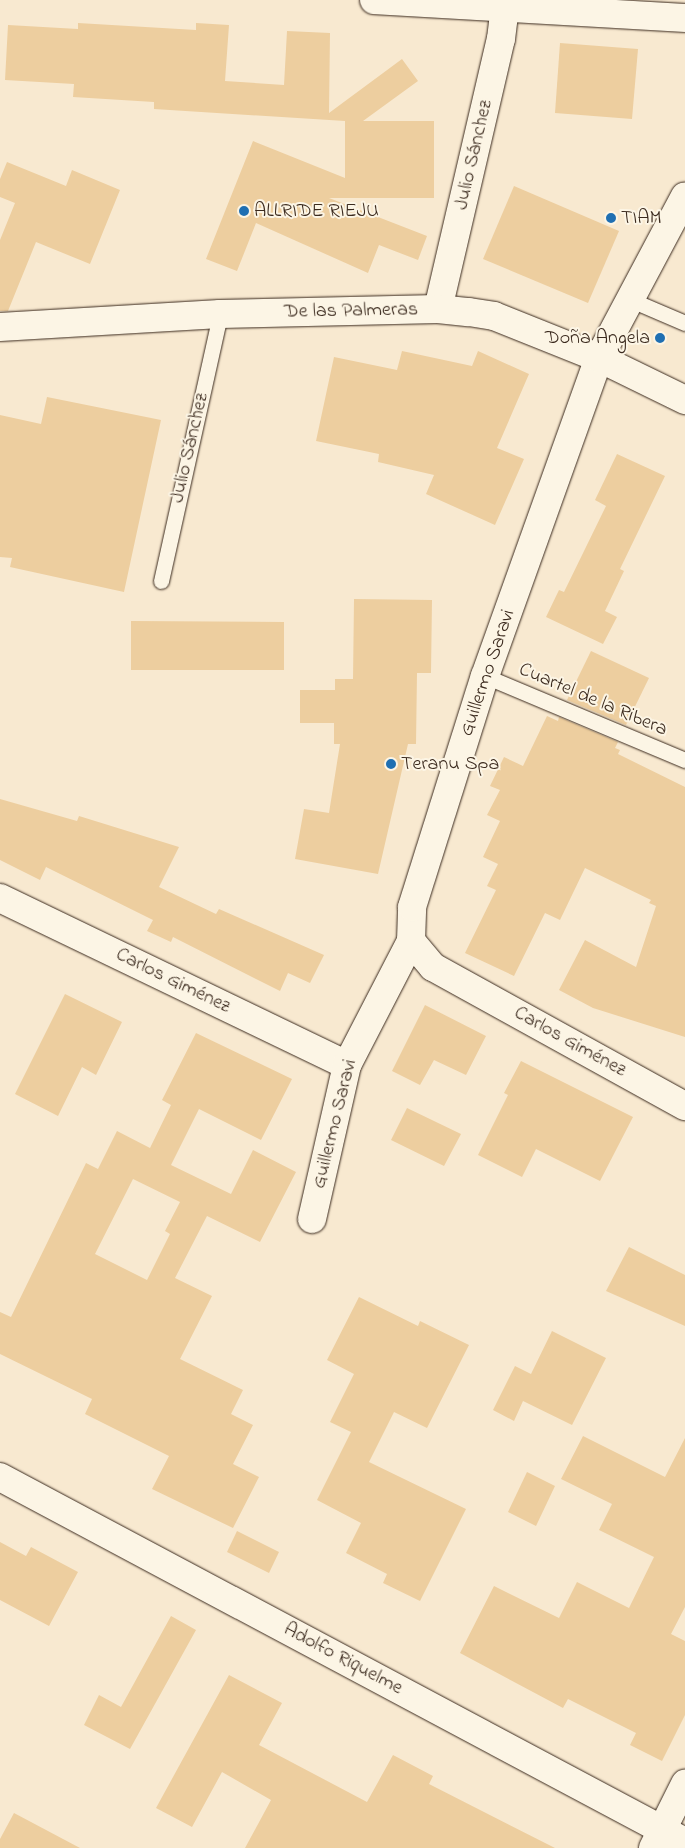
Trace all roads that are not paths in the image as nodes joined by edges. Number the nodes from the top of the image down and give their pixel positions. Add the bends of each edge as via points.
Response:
1 (374, 0) edge
2 (505, 4) edge
3 (685, 18) edge
4 (685, 196) edge
5 (629, 299) junction
6 (438, 309) junction
7 (220, 314) junction
8 (685, 323) edge
9 (0, 327) edge
10 (599, 358) junction
11 (685, 400) edge
12 (161, 581) dead end
13 (485, 676) junction
14 (685, 760) edge
15 (0, 898) edge
16 (410, 941) junction
17 (347, 1065) junction
18 (685, 1106) edge
19 (312, 1219) dead end
20 (0, 1477) edge
21 (685, 1784) edge
22 (667, 1840) edge

1 - 2 street
2 - 3 street
2 - 6 street, Julio Sánchez via 501,39
4 - 5 street, Guillermo Saravi
5 - 8 lane
5 - 10 street, Guillermo Saravi
6 - 7 street, De las Palmeras
6 - 10 street, De las Palmeras via 494,316
7 - 9 street, De las Palmeras
7 - 12 lane, Julio Sánchez
10 - 11 street, De las Palmeras
10 - 13 street, Guillermo Saravi
13 - 14 lane, Cuartel de la Ribera
13 - 16 street, Guillermo Saravi via 412,907
15 - 17 street, Carlos Giménez
16 - 17 street, Guillermo Saravi
16 - 18 street, Carlos Giménez via 433,967
17 - 19 street, Guillermo Saravi
20 - 22 street, Adolfo Riquelme
21 - 22 street

